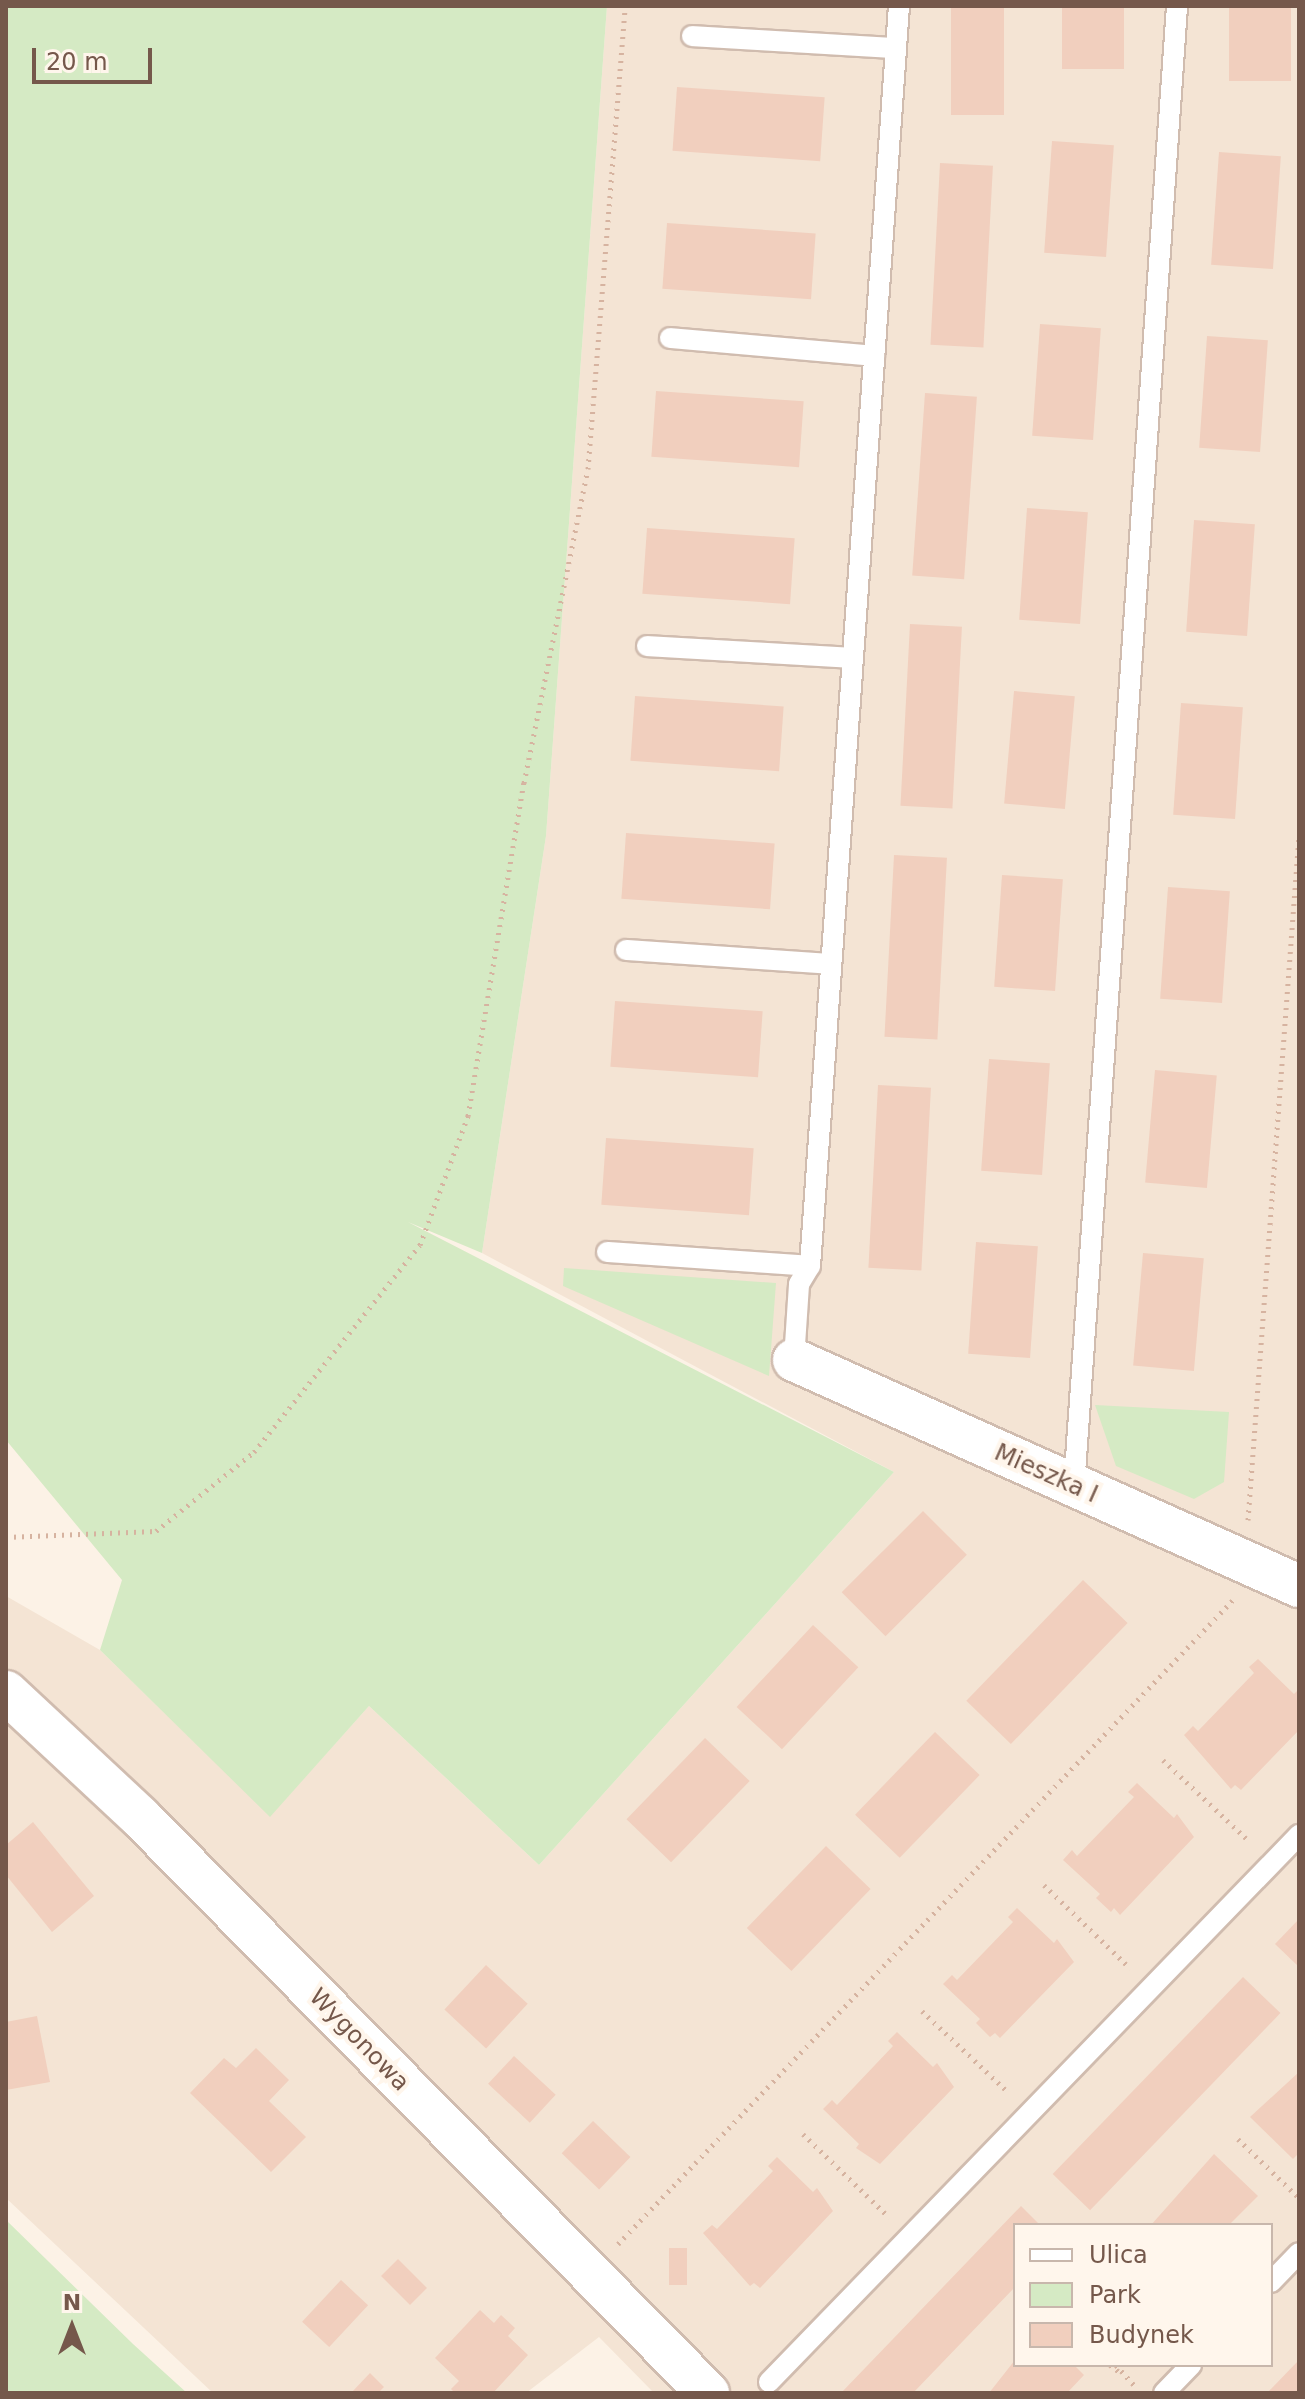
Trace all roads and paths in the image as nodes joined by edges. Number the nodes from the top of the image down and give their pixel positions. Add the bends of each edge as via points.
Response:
1 (625, 6) edge
2 (899, 6) edge
3 (1177, 6) edge
4 (692, 36) dead end
5 (896, 48) junction
6 (670, 338) dead end
7 (874, 356) junction
8 (647, 646) dead end
9 (853, 658) junction
10 (1299, 835) edge
11 (626, 950) dead end
12 (831, 964) junction
13 (607, 1252) dead end
14 (810, 1266) junction
15 (794, 1360) joint
16 (1074, 1487) junction
17 (6, 1537) edge
18 (1245, 1564) junction
19 (1299, 1586) edge
20 (6, 1692) edge
21 (1163, 1760) dead end
22 (1299, 1835) edge
23 (1272, 1863) junction
24 (1044, 1885) dead end
25 (1151, 1988) junction
26 (922, 2011) dead end
27 (1030, 2113) junction
28 (803, 2134) dead end
29 (1238, 2139) dead end
30 (1299, 2198) edge
31 (910, 2237) junction
32 (1299, 2253) edge
33 (589, 2275) junction
34 (1273, 2280) edge
35 (1113, 2367) edge
36 (1117, 2367) edge
37 (1189, 2367) edge
38 (1122, 2374) junction
39 (769, 2382) dead end
40 (708, 2393) edge
41 (1143, 2393) edge
42 (1164, 2393) edge

1 - 17 path via 588,469 524,783 468,1116 420,1245 254,1452 156,1531
2 - 5 lane
3 - 16 lane
4 - 5 lane
5 - 7 lane
6 - 7 lane
7 - 9 lane
8 - 9 lane
9 - 12 lane
10 - 18 path
11 - 12 lane
12 - 14 lane
13 - 14 lane
14 - 15 lane via 799,1284
15 - 16 street, Mieszka I
16 - 18 street, Mieszka I
18 - 19 street, Mieszka I
18 - 33 path via 1234,1598
20 - 33 street, Wygonowa via 140,1817
21 - 23 path
22 - 23 lane
23 - 25 lane
24 - 25 path
25 - 27 lane
26 - 27 path
27 - 31 lane
28 - 31 path
29 - 30 path
31 - 39 lane
32 - 34 lane
33 - 40 street, Wygonowa
35 - 38 path
36 - 38 path
37 - 42 lane
38 - 41 path

